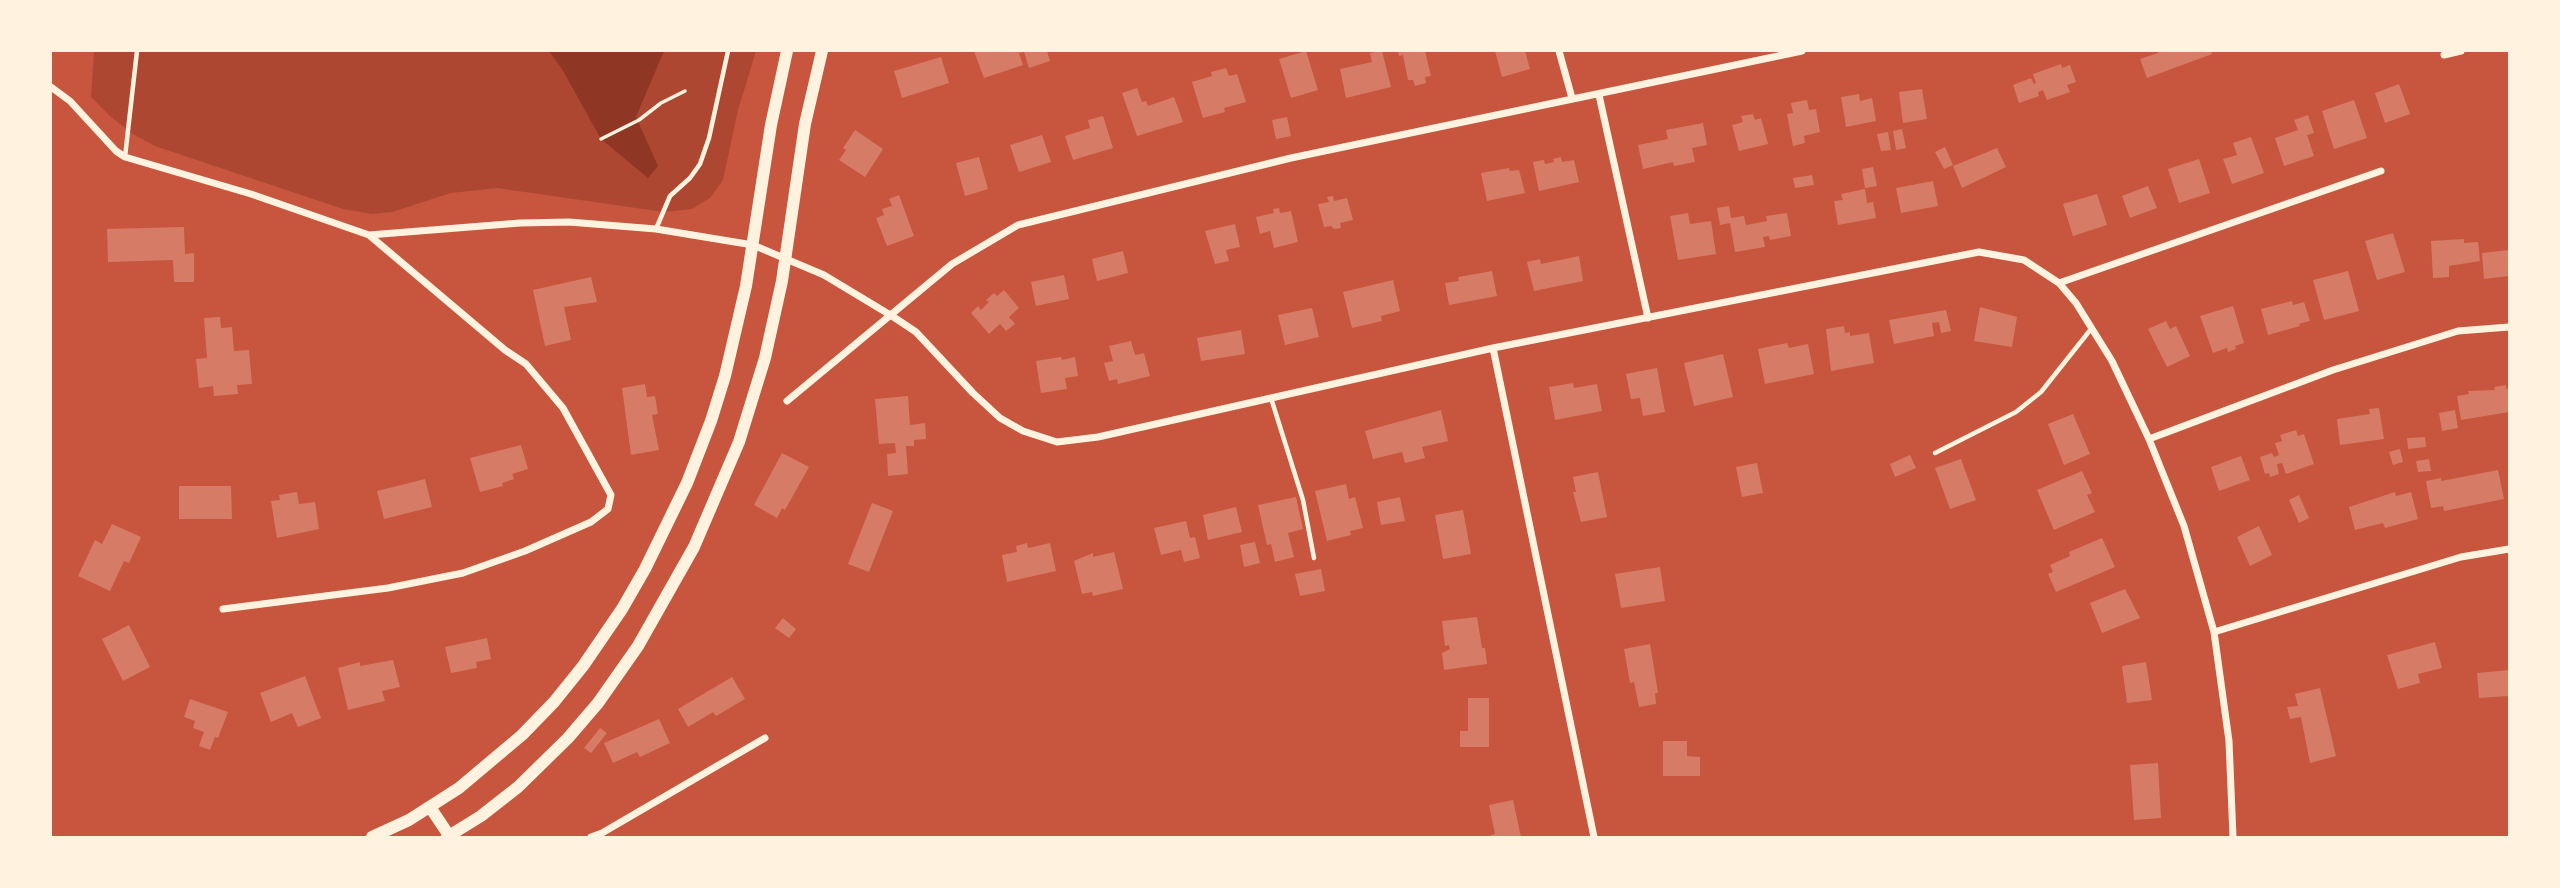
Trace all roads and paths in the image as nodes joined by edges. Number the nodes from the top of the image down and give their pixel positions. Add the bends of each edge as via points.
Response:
1 (137, 51) edge
2 (728, 51) edge
3 (787, 51) edge
4 (822, 51) edge
5 (1559, 51) edge
6 (1802, 51) edge
7 (2461, 51) edge
8 (2444, 55) dead end
9 (51, 87) edge
10 (685, 91) dead end
11 (1599, 95) junction
12 (1572, 98) junction
13 (601, 139) dead end
14 (125, 157) junction
15 (2381, 171) dead end
16 (656, 229) junction
17 (369, 235) junction
18 (753, 245) junction
19 (786, 257) junction
20 (2059, 282) junction
21 (892, 316) junction
22 (1648, 318) junction
23 (2509, 327) edge
24 (2092, 328) junction
25 (1493, 348) junction
26 (1270, 398) junction
27 (787, 401) dead end
28 (2149, 439) junction
29 (1935, 453) dead end
30 (2509, 549) edge
31 (1314, 558) dead end
32 (223, 609) dead end
33 (2214, 632) junction
34 (765, 738) dead end
35 (430, 807) junction
36 (372, 837) edge
37 (449, 837) edge
38 (591, 837) edge
39 (1594, 837) edge
40 (2233, 837) edge

1 - 14 lane
2 - 16 lane via 700,164 670,196
3 - 18 street
4 - 19 street via 805,124
5 - 12 street
6 - 11 street
7 - 8 street
9 - 14 street
10 - 13 path
11 - 12 street
11 - 22 street
12 - 21 street via 1292,158 1018,225 952,264
14 - 17 street
15 - 20 street
16 - 17 street via 544,222
16 - 18 street
17 - 32 street via 526,364 563,408 611,495 608,509 591,522 463,573 388,588
18 - 19 street
18 - 35 street via 737,330 711,421 677,505 634,589 583,666 538,720 491,764
19 - 21 street
19 - 37 street via 747,420 714,505 661,608 611,685 568,738 518,787
20 - 22 street via 2024,260 1979,252
20 - 24 street
21 - 26 street via 916,332 1000,418 1057,442
21 - 27 street
22 - 25 street
23 - 28 street via 2458,331 2333,370
24 - 28 street
24 - 29 lane via 2041,392 2016,412
25 - 26 street
25 - 39 street
26 - 31 lane via 1303,500
28 - 33 street via 2184,526
30 - 33 street via 2461,557
33 - 40 street via 2229,741
34 - 38 street
35 - 36 street
35 - 37 street

